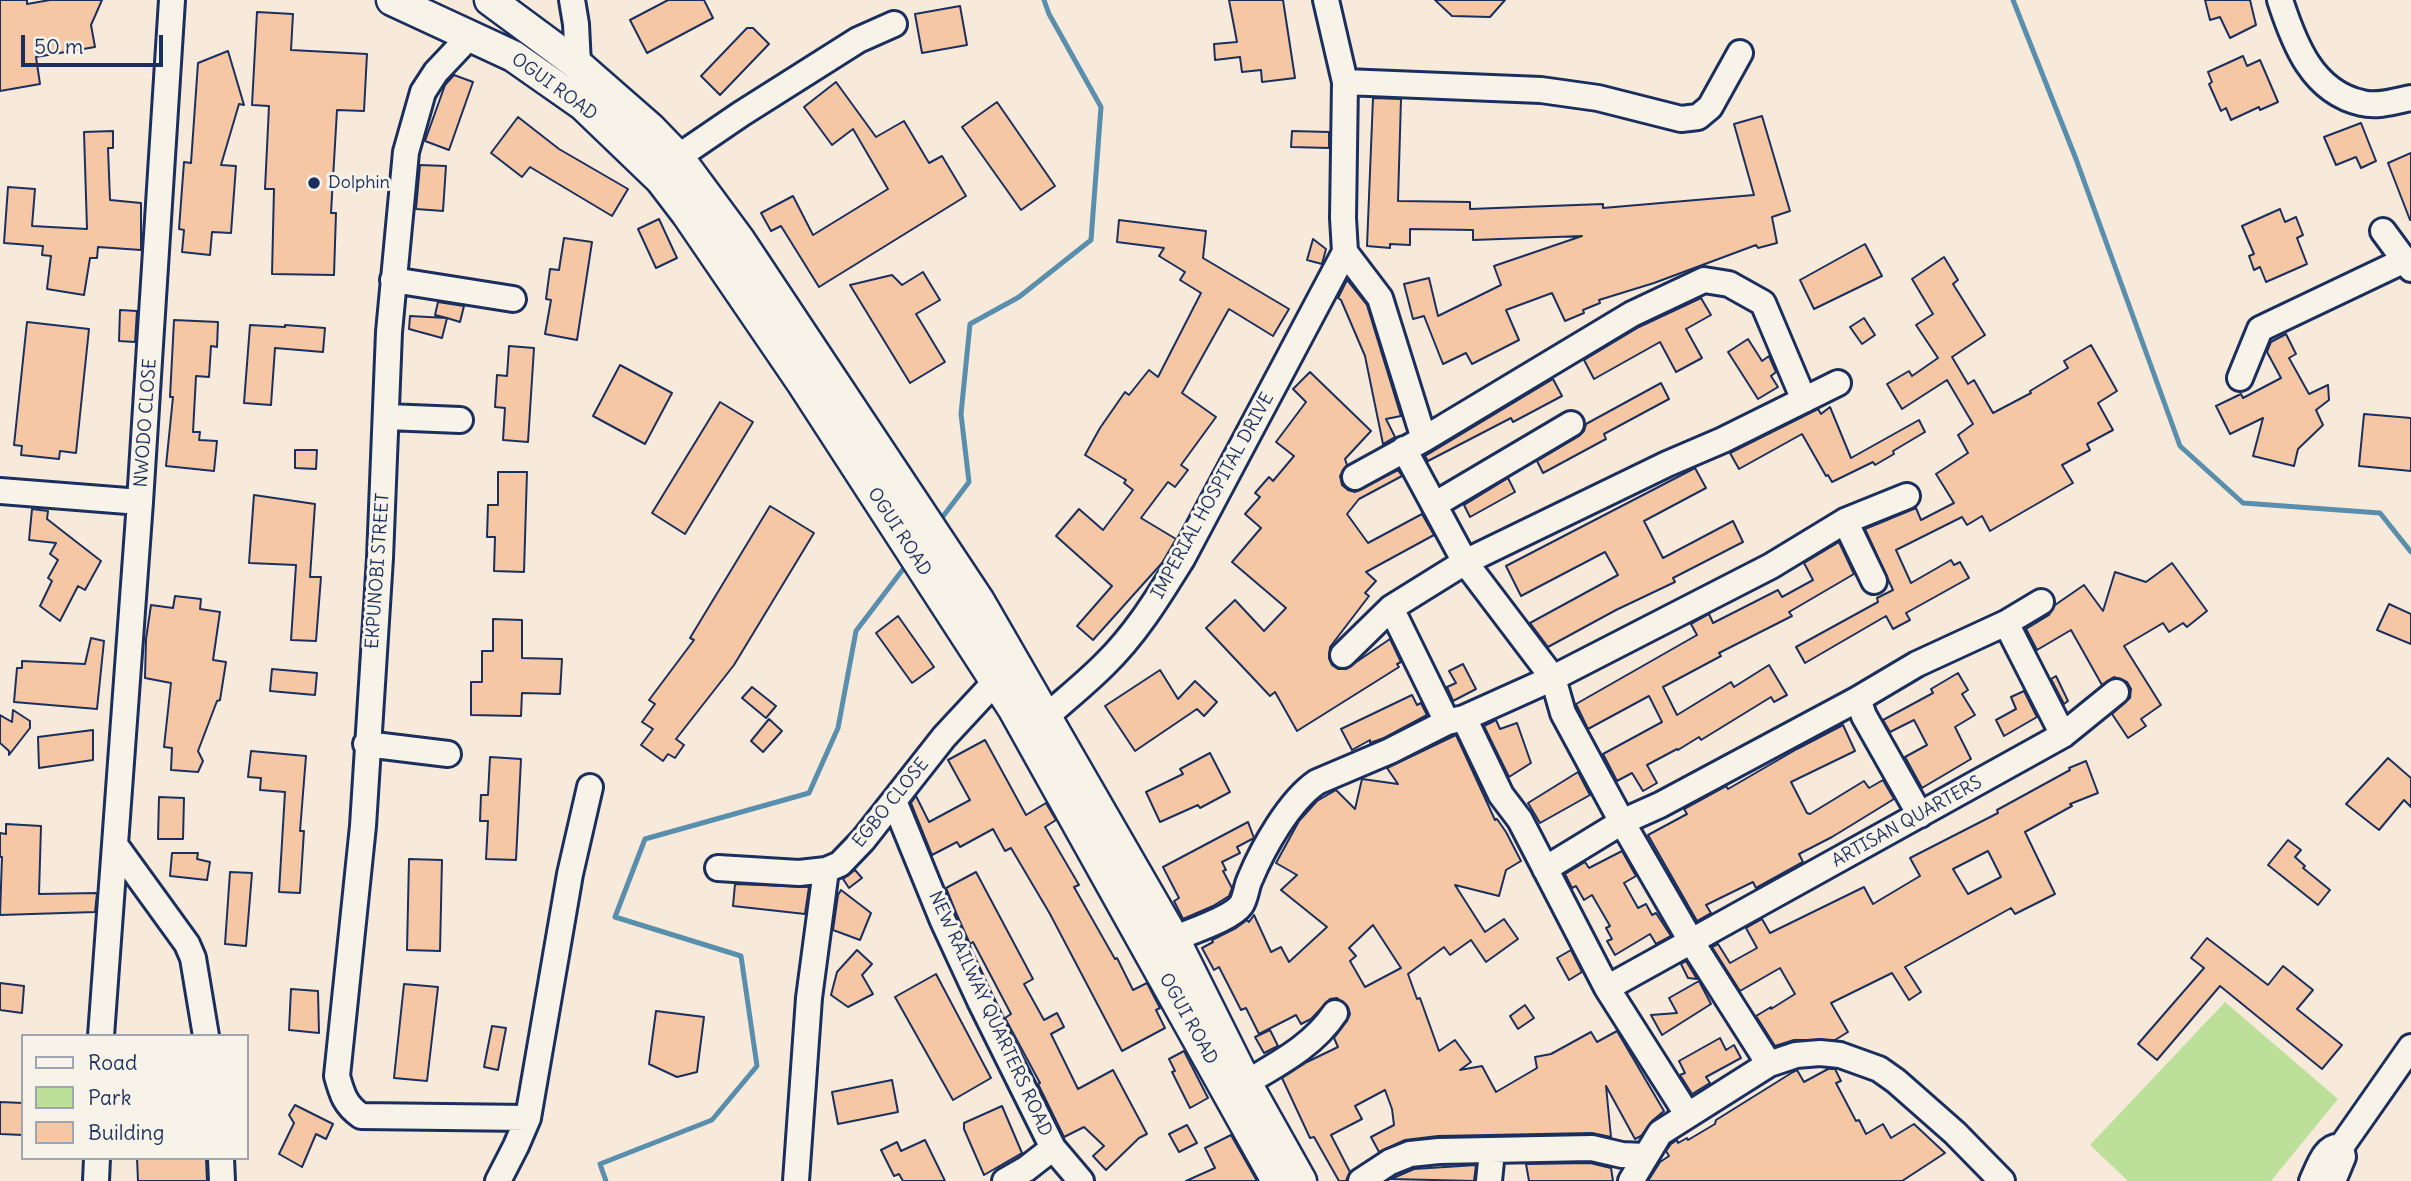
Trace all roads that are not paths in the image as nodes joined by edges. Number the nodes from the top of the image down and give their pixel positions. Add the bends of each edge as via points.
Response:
1 (172, 0) edge
2 (392, 0) edge
3 (572, 0) edge
4 (1326, 0) edge
5 (2280, 0) edge
6 (492, 1) edge
7 (894, 24) dead end
8 (470, 36) junction
9 (1740, 52) dead end
10 (578, 65) junction
11 (1345, 82) junction
12 (2411, 98) edge
13 (678, 157) junction
14 (2383, 231) dead end
15 (729, 249) junction
16 (1345, 252) junction
17 (2408, 264) edge
18 (393, 280) junction
19 (513, 299) dead end
20 (2240, 378) dead end
21 (1838, 383) dead end
22 (1804, 400) junction
23 (834, 406) junction
24 (387, 417) junction
25 (460, 420) dead end
26 (1571, 424) dead end
27 (1414, 444) junction
28 (1355, 477) dead end
29 (0, 491) edge
30 (1907, 496) dead end
31 (141, 502) junction
32 (1434, 505) junction
33 (1845, 521) junction
34 (1465, 562) junction
35 (1874, 581) dead end
36 (2041, 602) dead end
37 (1391, 608) junction
38 (2006, 623) junction
39 (1343, 654) dead end
40 (1553, 678) junction
41 (996, 681) junction
42 (2116, 692) dead end
43 (1858, 699) junction
44 (1047, 716) junction
45 (1456, 720) junction
46 (2063, 735) junction
47 (366, 744) junction
48 (449, 754) dead end
49 (1062, 768) junction
50 (590, 787) dead end
51 (894, 801) junction
52 (1920, 815) junction
53 (1622, 822) junction
54 (116, 846) junction
55 (718, 868) dead end
56 (1545, 869) junction
57 (826, 870) junction
58 (1174, 939) junction
59 (1691, 941) junction
60 (1607, 988) junction
61 (1335, 1013) dead end
62 (101, 1034) edge
63 (206, 1034) edge
64 (2411, 1047) edge
65 (1769, 1064) junction
66 (1246, 1083) junction
67 (1687, 1114) junction
68 (528, 1118) junction
69 (2341, 1147) junction
70 (1053, 1148) junction
71 (1492, 1151) junction
72 (1645, 1156) junction
73 (97, 1160) edge
74 (220, 1160) edge
75 (96, 1181) edge
76 (222, 1181) edge
77 (498, 1181) edge
78 (796, 1181) edge
79 (1005, 1181) edge
80 (1081, 1181) edge
81 (1277, 1181) edge
82 (1301, 1181) edge
83 (1361, 1181) edge
84 (1489, 1181) edge
85 (1631, 1181) edge
86 (2001, 1181) edge
87 (2312, 1181) edge
88 (2333, 1181) edge

1 - 31 street, NWODO CLOSE
2 - 8 main road, OGUI ROAD
3 - 10 street
4 - 11 street
5 - 12 street via 2301,54 2319,79 2335,91 2363,104
6 - 10 main road, OGUI ROAD
7 - 13 street via 858,40
8 - 15 main road, OGUI ROAD via 513,56 583,105
8 - 18 street, EKPUNOBI STREET via 436,72 414,117
9 - 11 street via 1710,107 1698,117 1681,119 1598,98 1541,90
10 - 13 main road, OGUI ROAD
11 - 16 street
13 - 15 main road, OGUI ROAD
14 - 17 street
15 - 23 main road, OGUI ROAD
16 - 27 street via 1380,298
16 - 44 street, IMPERIAL HOSPITAL DRIVE via 1158,598 1106,664
17 - 20 street via 2260,330
18 - 19 street
18 - 24 street, EKPUNOBI STREET
21 - 22 street
22 - 27 street via 1763,303 1729,284 1704,280 1632,314
22 - 34 street
23 - 41 main road, OGUI ROAD via 914,555
23 - 44 main road, OGUI ROAD via 932,530
24 - 25 street
24 - 47 street, EKPUNOBI STREET
26 - 32 street
27 - 28 street
27 - 32 street
29 - 31 street
30 - 33 street
31 - 54 street, NWODO CLOSE
32 - 34 street
33 - 35 street
33 - 40 street via 1771,566
34 - 37 street
34 - 40 street
36 - 38 street
37 - 39 street
37 - 45 street
38 - 43 street via 1917,664
38 - 46 street
40 - 45 street
40 - 53 street via 1563,713
41 - 49 main road, OGUI ROAD
41 - 51 street, EGBO CLOSE
42 - 46 street, ARTISAN QUARTERS
43 - 52 street
43 - 53 street
44 - 49 main road, OGUI ROAD
45 - 56 street via 1520,820
45 - 58 street via 1306,790 1257,863 1235,911
46 - 52 street, ARTISAN QUARTERS
47 - 48 street
47 - 68 street, EKPUNOBI STREET via 363,826 337,1076 342,1097 361,1116
49 - 58 main road, OGUI ROAD
49 - 81 main road, OGUI ROAD
50 - 68 street via 570,874
51 - 57 street, EGBO CLOSE via 840,864
51 - 70 street, NEW RAILWAY QUARTERS ROAD via 943,921
52 - 59 street, ARTISAN QUARTERS
53 - 56 street
53 - 59 street
54 - 62 street, NWODO CLOSE
54 - 63 street via 194,958
55 - 57 street
56 - 60 street
57 - 78 street via 809,998
58 - 66 main road, OGUI ROAD
59 - 60 street, ARTISAN QUARTERS
59 - 65 street
60 - 67 street
61 - 66 street via 1307,1045
64 - 69 street
65 - 67 street
65 - 86 street via 1820,1053 1870,1064 1955,1133
66 - 82 main road, OGUI ROAD
67 - 72 street via 1660,1133
68 - 77 street
69 - 87 street via 2330,1148
69 - 88 street via 2343,1157
70 - 79 street
70 - 80 street, NEW RAILWAY QUARTERS ROAD
71 - 72 street via 1592,1148
71 - 83 street via 1410,1154
71 - 84 street
72 - 85 street
73 - 75 street
74 - 76 street

